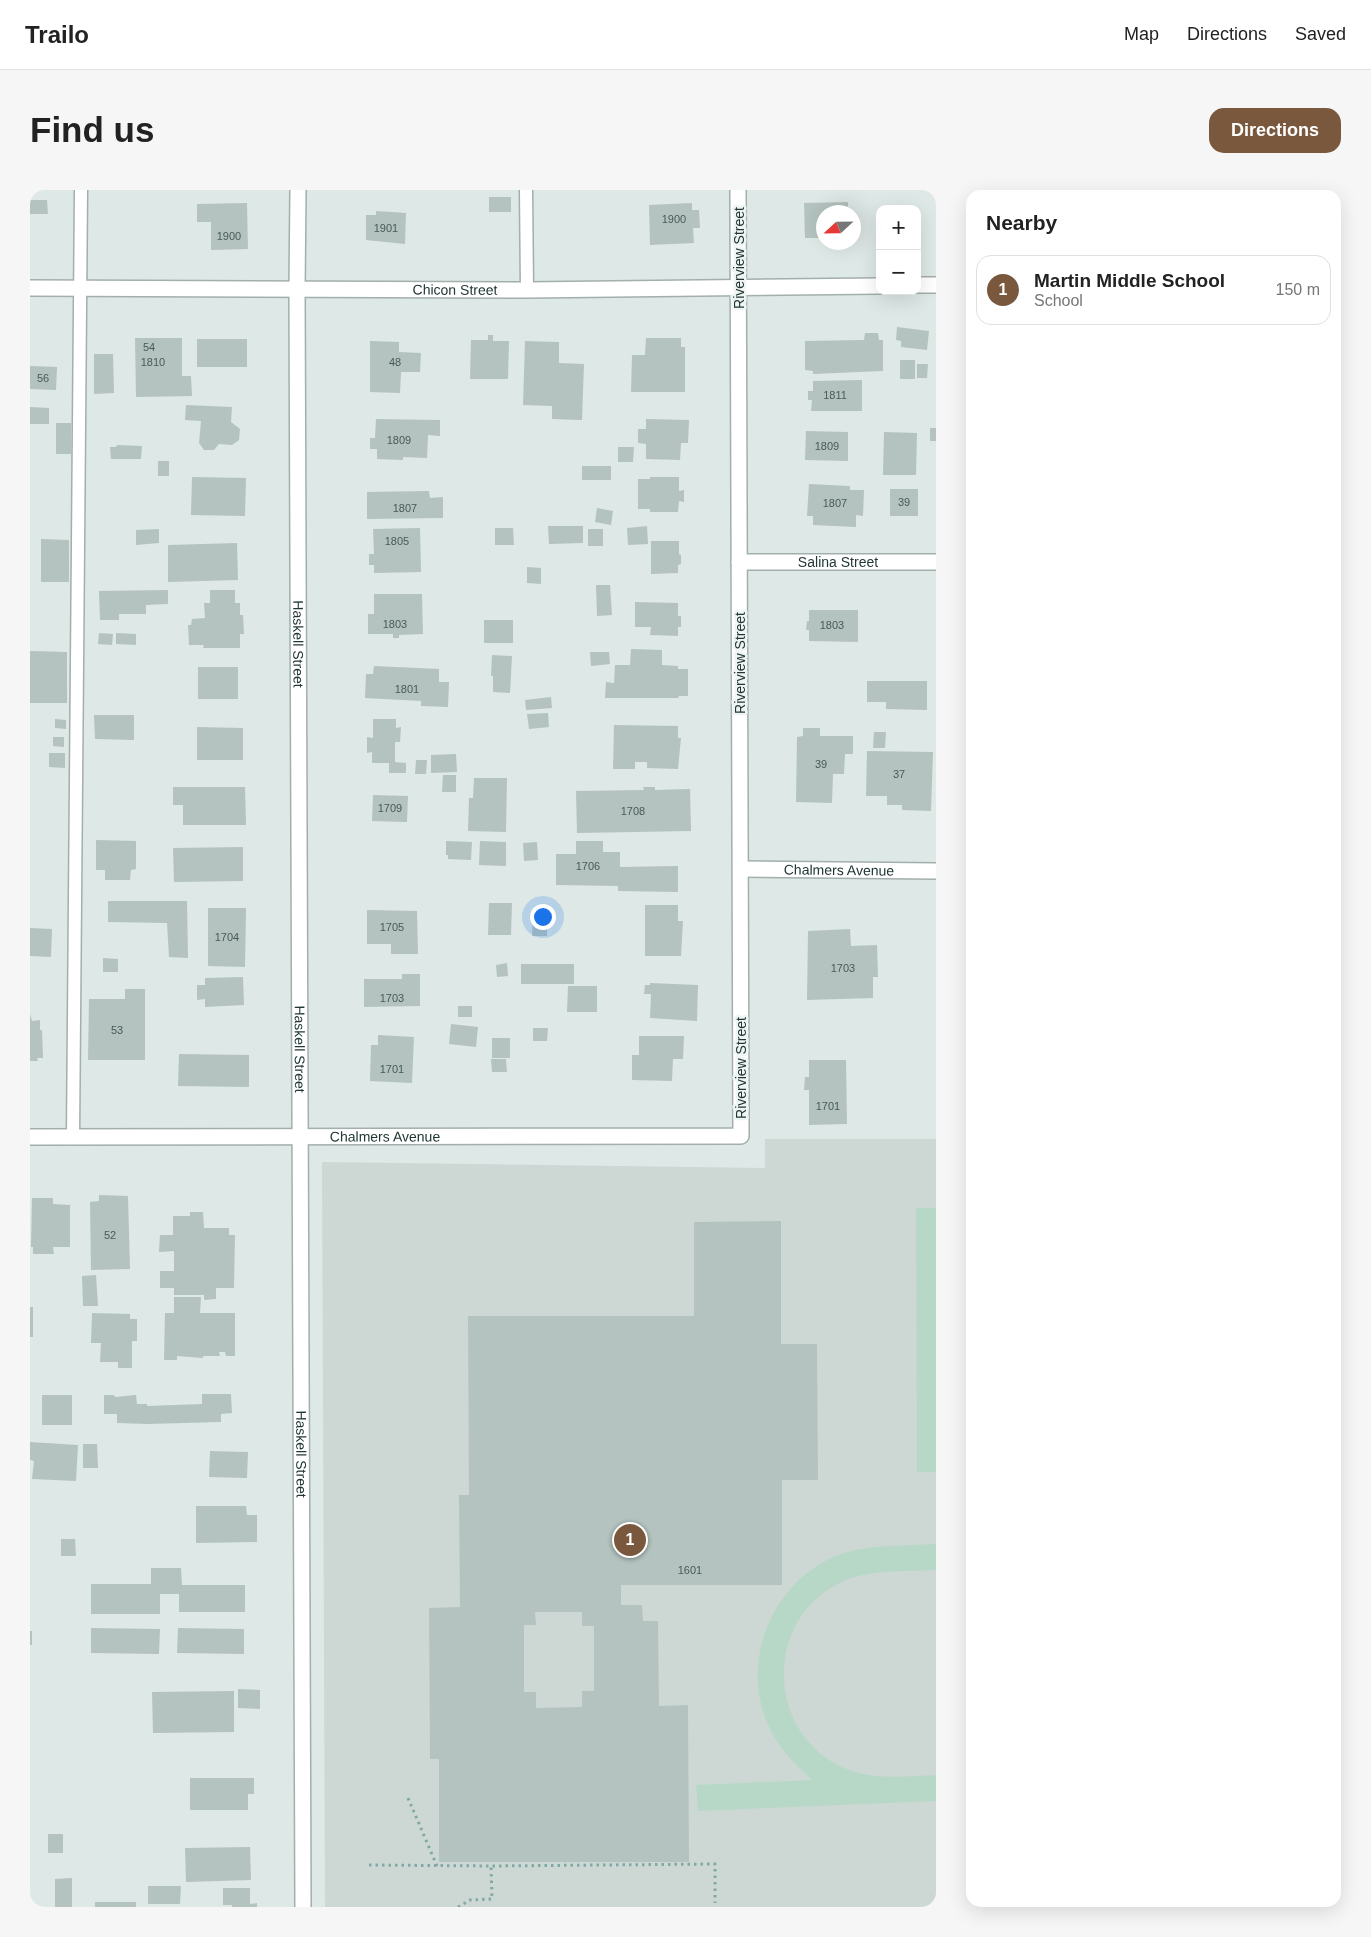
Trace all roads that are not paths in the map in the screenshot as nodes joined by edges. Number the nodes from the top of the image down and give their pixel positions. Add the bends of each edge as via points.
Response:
1 (81, 190) edge
2 (298, 190) edge
3 (526, 190) edge
4 (738, 190) edge
5 (921, 285) edge
6 (936, 285) edge
7 (876, 286) edge
8 (30, 288) edge
9 (81, 288) junction
10 (739, 288) junction
11 (296, 290) junction
12 (527, 290) junction
13 (739, 562) junction
14 (936, 562) edge
15 (741, 869) junction
16 (936, 871) edge
17 (300, 1136) junction
18 (741, 1136) joint
19 (30, 1137) edge
20 (73, 1137) junction
21 (303, 1907) edge

1 - 9 lane
2 - 11 street, Haskell Street
3 - 12 lane
4 - 10 street, Riverview Street
5 - 6 street
7 - 10 street, Chicon Street
8 - 9 street, Chicon Street
9 - 11 street, Chicon Street
9 - 20 lane
10 - 12 street, Chicon Street
10 - 13 street, Riverview Street
11 - 12 street, Chicon Street
11 - 17 street, Haskell Street
13 - 14 street, Salina Street
13 - 15 street, Riverview Street
15 - 16 street, Chalmers Avenue
15 - 18 street, Riverview Street
17 - 18 street, Chalmers Avenue
17 - 20 street, Chalmers Avenue
17 - 21 street, Haskell Street
19 - 20 street, Chalmers Avenue

